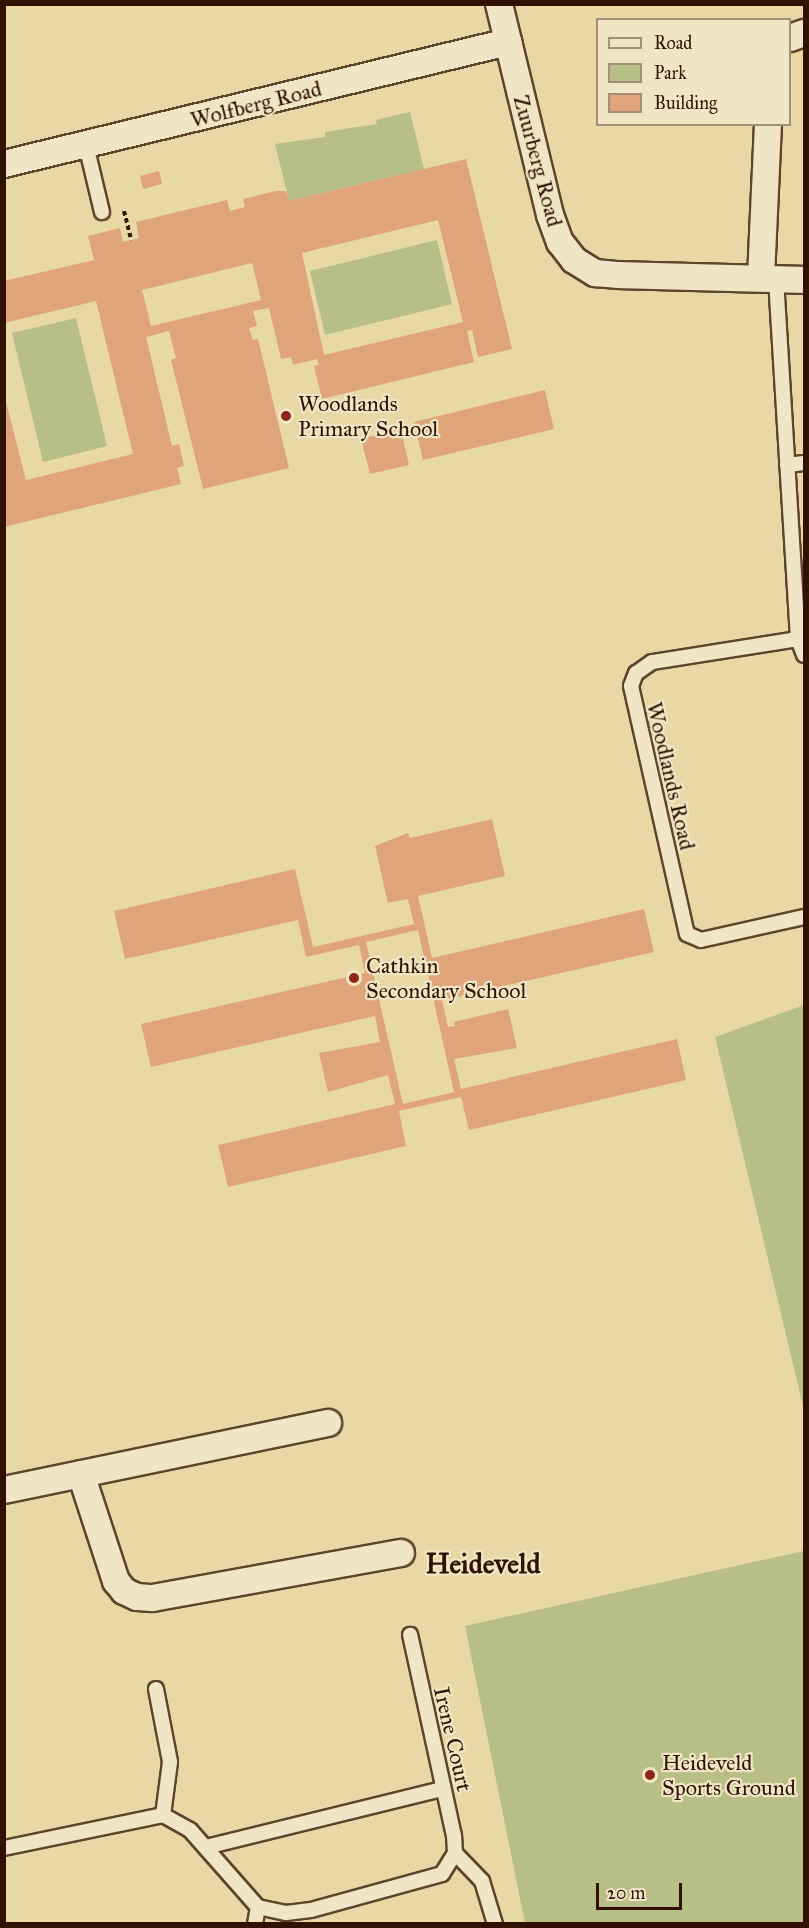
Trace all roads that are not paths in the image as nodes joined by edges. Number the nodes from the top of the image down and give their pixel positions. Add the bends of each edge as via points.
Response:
1 (499, 4) edge
2 (508, 42) junction
3 (768, 126) edge
4 (86, 145) junction
5 (4, 164) edge
6 (102, 212) dead end
7 (769, 278) junction
8 (804, 280) edge
9 (804, 463) edge
10 (787, 465) junction
11 (798, 639) junction
12 (804, 655) edge
13 (804, 917) edge
14 (328, 1423) dead end
15 (81, 1474) junction
16 (4, 1490) edge
17 (401, 1552) dead end
18 (410, 1635) dead end
19 (156, 1689) dead end
20 (443, 1789) junction
21 (163, 1815) junction
22 (206, 1847) junction
23 (4, 1848) edge
24 (455, 1853) junction
25 (258, 1907) junction
26 (255, 1923) edge
27 (495, 1923) edge

1 - 2 street, Zuurberg Road
2 - 4 street, Wolfberg Road
2 - 7 street, Zuurberg Road via 550,215 560,242 574,260 595,273 619,276
3 - 7 street
4 - 5 street, Wolfberg Road
4 - 6 lane
7 - 8 street, Zuurberg Road
7 - 10 lane
9 - 10 lane
10 - 11 lane
11 - 12 lane
11 - 13 lane, Woodlands Road via 652,662 636,673 631,686 687,934 701,940
14 - 15 street
15 - 16 street
15 - 17 street via 116,1581 124,1591 137,1597 153,1598
18 - 20 lane, Irene Court
19 - 21 lane via 170,1762
20 - 22 lane
20 - 24 lane, Irene Court
21 - 22 lane via 184,1825
21 - 23 lane
22 - 25 lane
24 - 25 lane via 442,1874 426,1881 311,1910 286,1913
24 - 27 lane via 482,1881
25 - 26 lane

